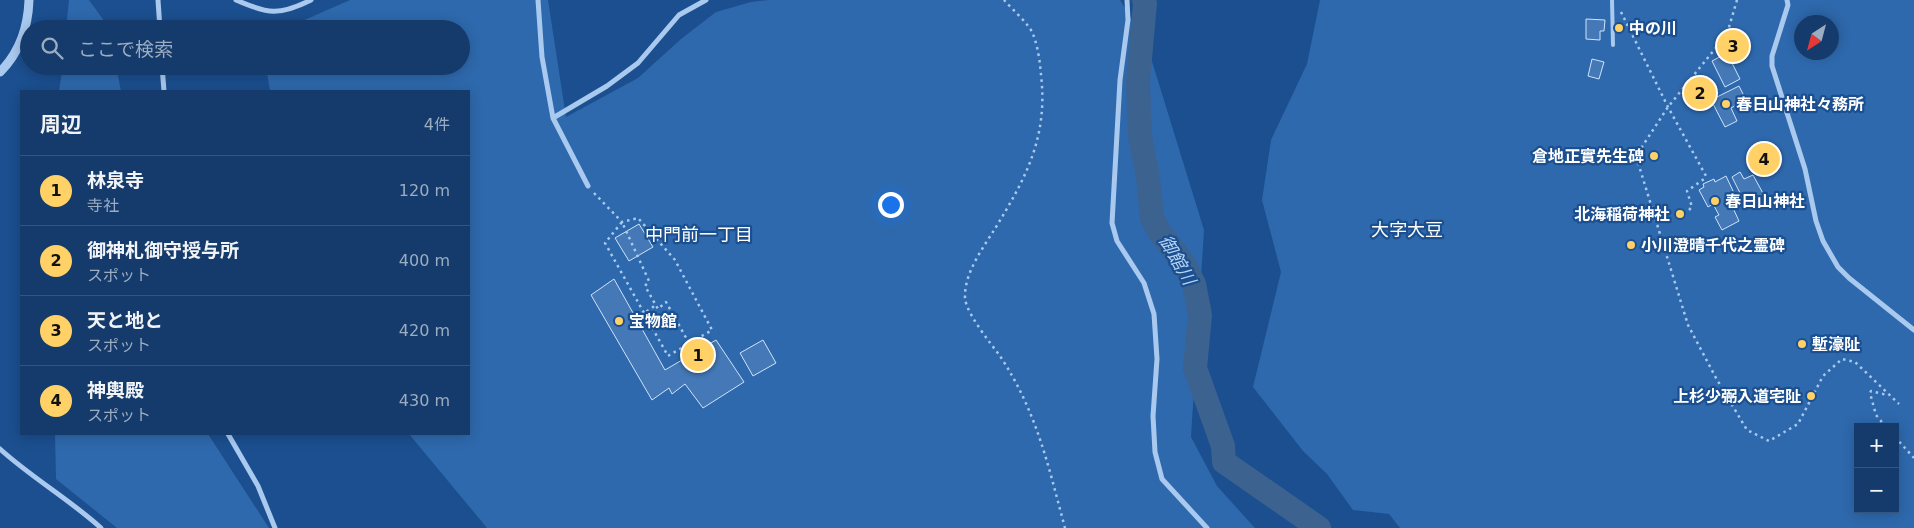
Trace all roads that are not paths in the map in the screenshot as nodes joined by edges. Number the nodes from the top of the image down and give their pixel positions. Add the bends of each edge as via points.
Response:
1 (29, 0) edge
2 (158, 0) edge
3 (236, 0) edge
4 (311, 0) edge
5 (538, 0) edge
6 (706, 0) edge
7 (1127, 0) edge
8 (1612, 0) edge
9 (1787, 0) edge
10 (28, 20) edge
11 (159, 20) edge
12 (1614, 45) dead end
13 (20, 46) edge
14 (1, 70) edge
15 (163, 75) edge
16 (164, 90) edge
17 (553, 118) junction
18 (588, 186) road end
19 (1914, 330) edge
20 (229, 435) edge
21 (0, 449) edge
22 (101, 528) edge
23 (275, 528) edge
24 (1207, 528) edge

1 - 10 street
2 - 11 street
3 - 4 street via 260,10 282,12
5 - 17 street via 542,57
6 - 17 street via 679,15 638,63
7 - 24 street via 1112,223 1117,241 1144,283 1154,314 1157,359 1152,416 1155,452 1162,479
8 - 12 lane
9 - 19 street via 1772,66 1805,169 1816,221 1838,267
13 - 14 street
15 - 16 street
17 - 18 street
20 - 23 street via 258,486
21 - 22 street

